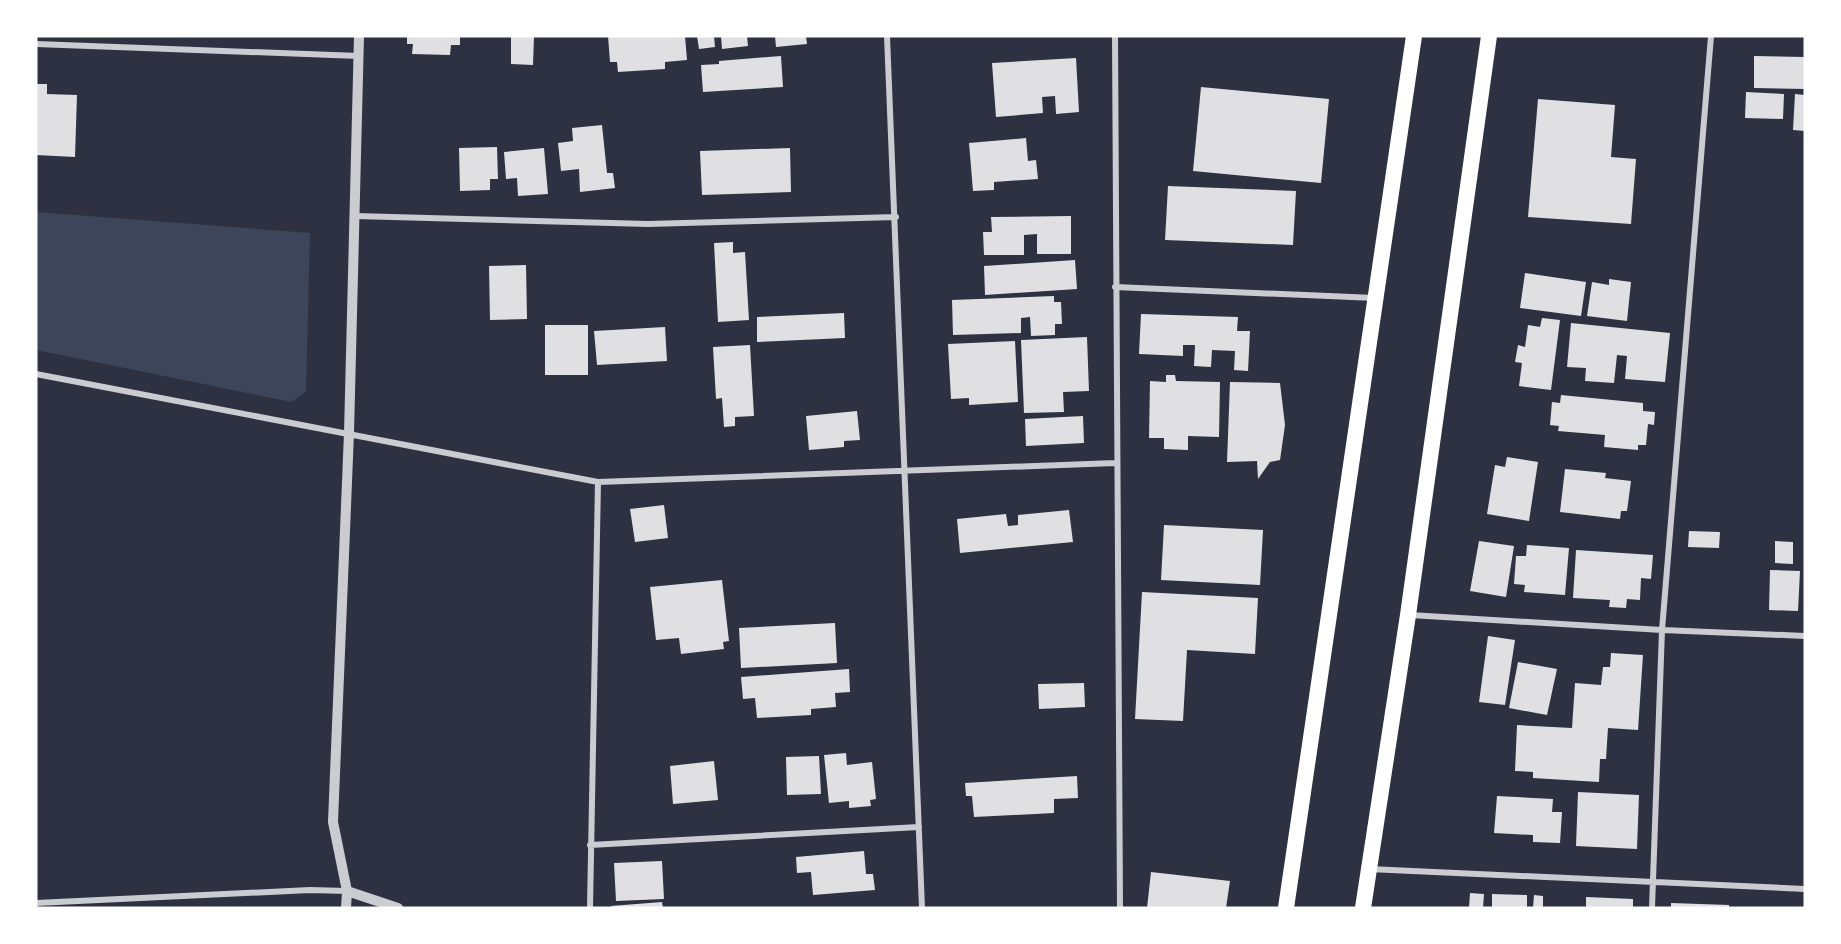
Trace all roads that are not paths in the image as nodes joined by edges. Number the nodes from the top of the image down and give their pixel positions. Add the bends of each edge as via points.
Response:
1 (359, 36) edge
2 (887, 36) edge
3 (1115, 36) edge
4 (1414, 36) edge
5 (1490, 36) edge
6 (1711, 36) edge
7 (36, 44) edge
8 (359, 56) junction
9 (354, 216) junction
10 (896, 217) junction
11 (1115, 287) junction
12 (1375, 297) junction
13 (36, 374) edge
14 (349, 433) junction
15 (1115, 462) junction
16 (904, 472) junction
17 (598, 482) junction
18 (1408, 615) junction
19 (1662, 630) junction
20 (1805, 636) edge
21 (919, 827) junction
22 (590, 845) junction
23 (1369, 869) junction
24 (1652, 882) junction
25 (1805, 889) edge
26 (347, 891) junction
27 (36, 903) edge
28 (346, 908) edge
29 (398, 908) edge
30 (590, 908) edge
31 (922, 908) edge
32 (1120, 908) edge
33 (1286, 908) edge
34 (1363, 908) edge
35 (1652, 908) edge

1 - 8 street
2 - 10 street
3 - 11 street
4 - 12 highway
5 - 18 highway
6 - 19 street
7 - 8 street
8 - 9 street
9 - 10 street via 648,224
9 - 14 street
10 - 16 street
11 - 12 street
11 - 15 street
12 - 33 highway
13 - 14 street
14 - 17 street
14 - 26 street via 333,822
15 - 16 street
15 - 32 street
16 - 17 street
16 - 21 street
17 - 22 street
18 - 19 street
18 - 23 highway
19 - 20 street
19 - 24 street
21 - 22 street
21 - 31 street
22 - 30 street
23 - 24 street
23 - 34 highway
24 - 25 street
24 - 35 street
26 - 27 street
26 - 28 street
26 - 29 street

